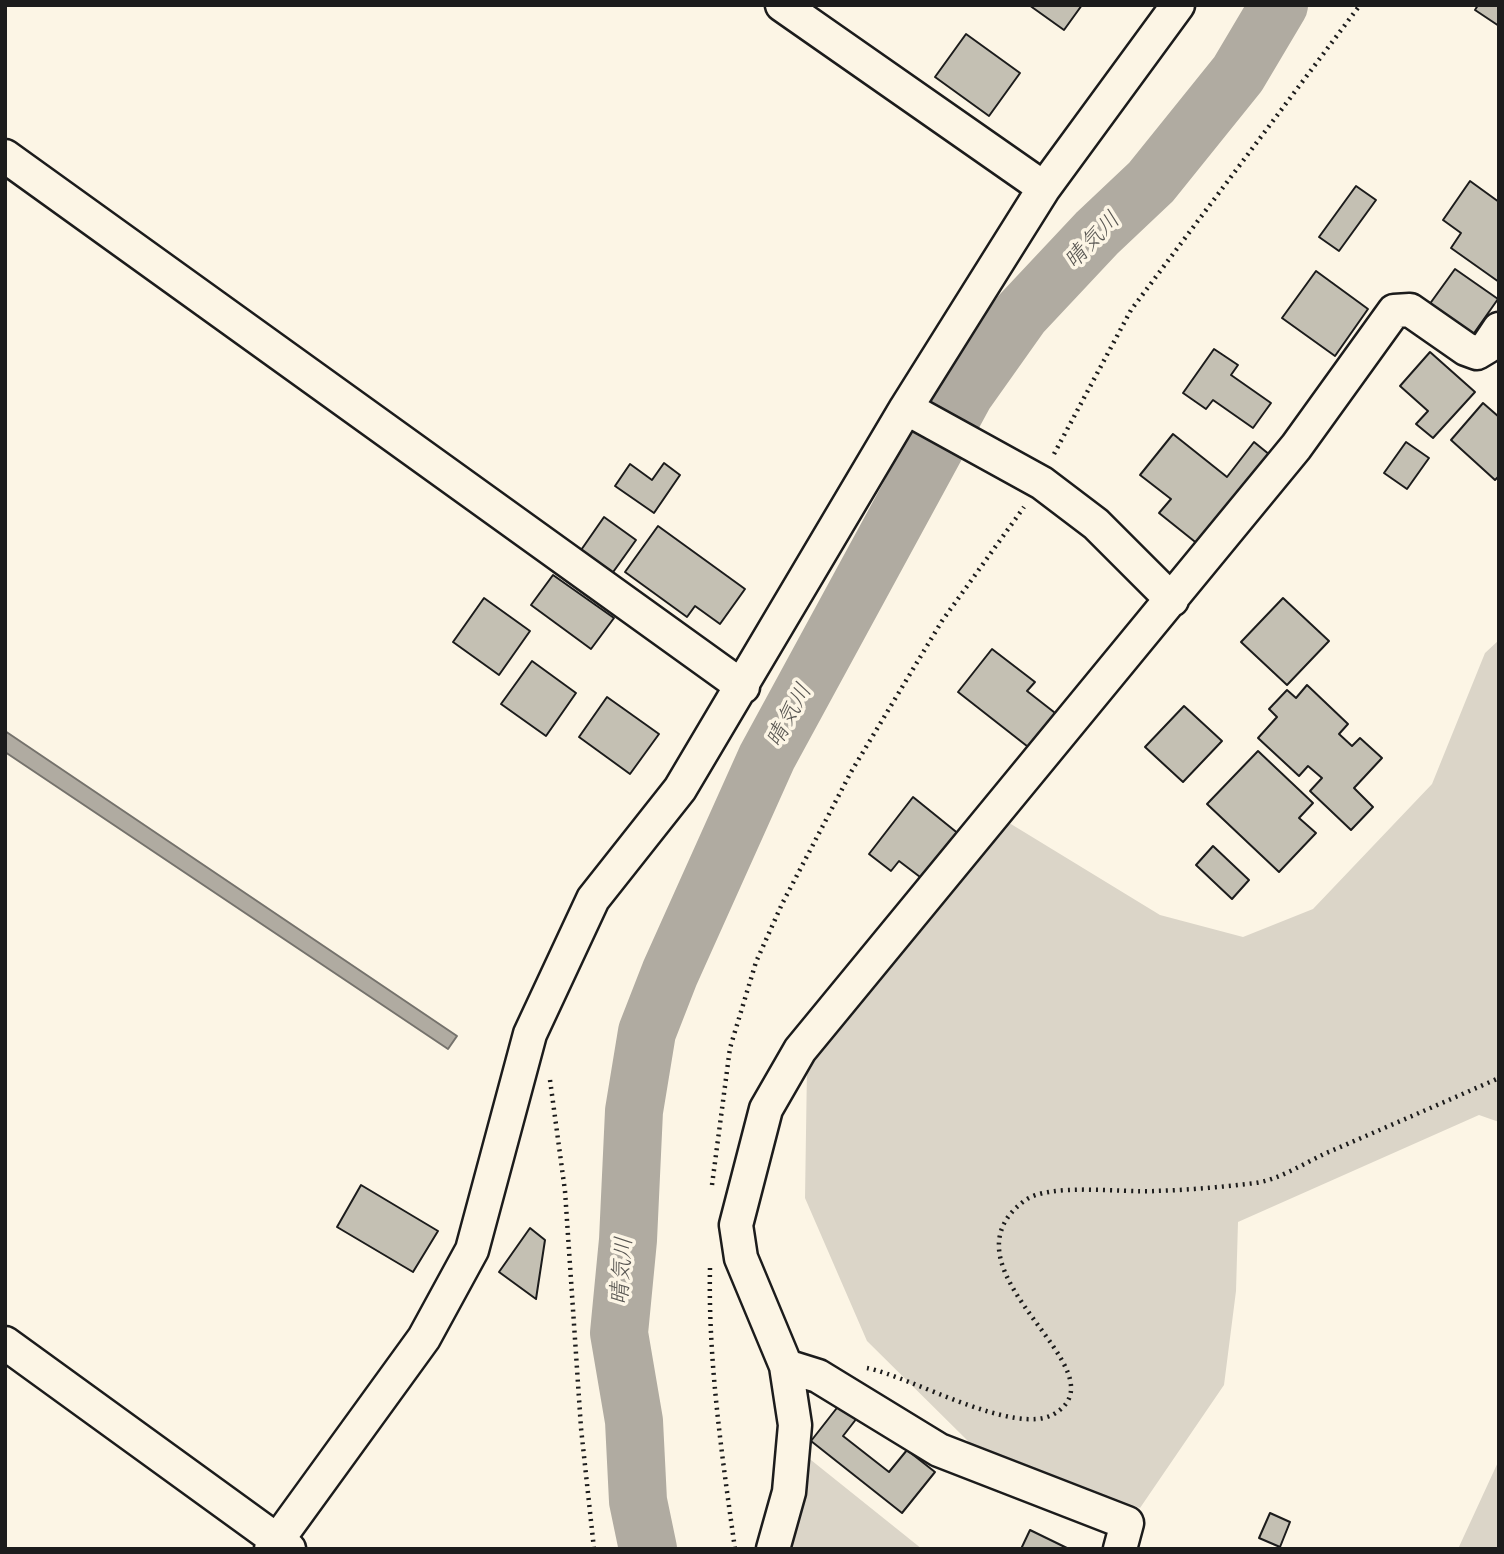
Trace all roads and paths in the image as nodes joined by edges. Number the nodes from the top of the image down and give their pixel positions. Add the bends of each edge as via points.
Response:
1 (782, 5) edge
2 (1178, 5) edge
3 (1360, 5) edge
4 (5, 156) edge
5 (1044, 188) junction
6 (1499, 329) edge
7 (905, 408) junction
8 (1042, 483) junction
9 (1172, 600) junction
10 (743, 687) junction
11 (530, 1034) junction
12 (1499, 1078) edge
13 (5, 1343) edge
14 (853, 1365) dead end
15 (786, 1366) junction
16 (279, 1546) edge
17 (594, 1549) edge
18 (773, 1549) edge
19 (1120, 1549) edge

1 - 5 street
2 - 5 street
3 - 8 path via 1131,310 1060,439
4 - 10 street
5 - 7 street
6 - 9 street via 1477,353 1410,310 1394,311 1296,447
7 - 8 street
7 - 10 street
8 - 9 street via 1096,524
9 - 15 street via 800,1050 766,1109 736,1225 741,1258
10 - 11 street via 680,789 593,900
11 - 16 street via 472,1250 424,1338
11 - 17 path via 553,1085
12 - 14 path via 1259,1182 1156,1191 1053,1191 1026,1199 1006,1219 999,1238 1001,1264 1018,1301 1072,1376 1068,1401 1053,1415 990,1415 892,1373
13 - 16 street
15 - 18 street via 795,1425 789,1492
15 - 19 street via 818,1376 939,1450 1127,1523

